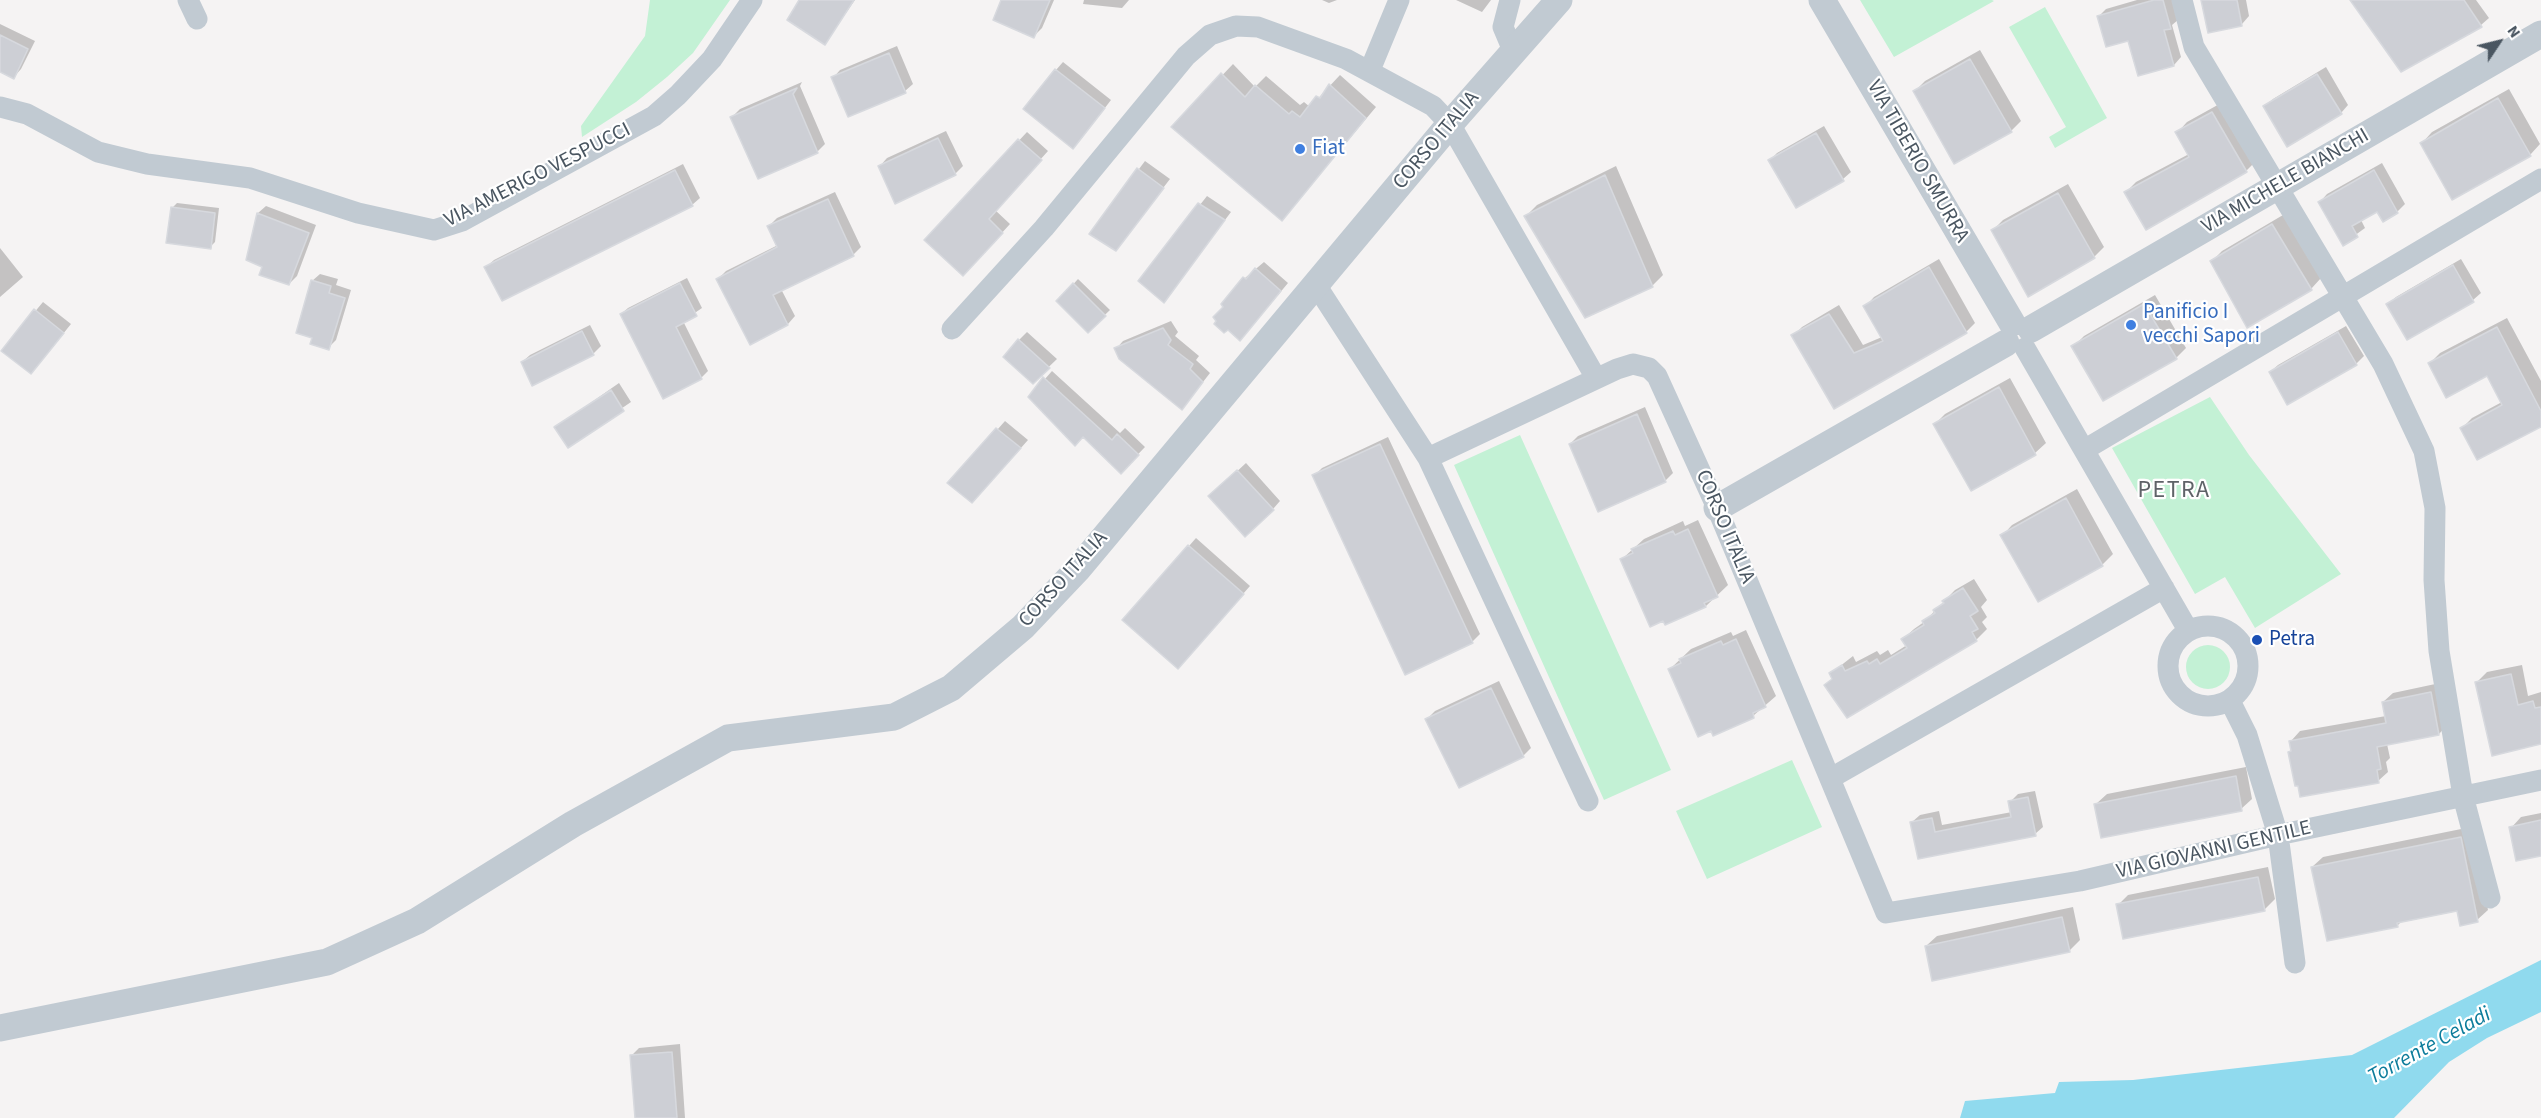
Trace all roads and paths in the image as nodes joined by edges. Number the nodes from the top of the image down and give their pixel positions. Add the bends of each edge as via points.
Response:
1 (188, 0) edge
2 (752, 0) edge
3 (1399, 0) edge
4 (1510, 0) edge
5 (1559, 0) edge
6 (1822, 0) edge
7 (2182, 0) edge
8 (197, 19) dead end
9 (2541, 34) edge
10 (1514, 53) junction
11 (1370, 70) junction
12 (0, 107) edge
13 (1450, 124) junction
14 (2541, 179) edge
15 (2279, 187) junction
16 (1316, 285) junction
17 (2344, 296) junction
18 (952, 329) dead end
19 (2019, 336) junction
20 (1596, 378) junction
21 (2084, 450) junction
22 (1428, 458) junction
23 (1717, 508) junction
24 (2164, 588) junction
25 (2188, 630) junction
26 (2230, 701) junction
27 (1831, 778) junction
28 (2541, 780) edge
29 (2463, 796) junction
30 (1588, 801) dead end
31 (2278, 835) junction
32 (2490, 898) dead end
33 (1886, 913) joint
34 (2295, 963) dead end
35 (0, 1028) edge

1 - 8 street
2 - 12 street, VIA AMERIGO VESPUCCI via 712,59 654,116 462,221 434,230 358,213 250,178 147,164 98,152 27,114
3 - 11 street
4 - 10 street via 1503,27
5 - 10 street, CORSO ITALIA
6 - 19 street, VIA TIBERIO SMURRA
7 - 15 street via 2194,46
9 - 15 street, VIA MICHELE BIANCHI
10 - 13 street, CORSO ITALIA
11 - 13 street via 1434,106
11 - 18 street via 1258,27 1236,26 1210,35 1186,56 1044,228
13 - 16 street, CORSO ITALIA
13 - 20 street
14 - 17 street
15 - 17 street
15 - 19 street, VIA MICHELE BIANCHI
16 - 22 street
16 - 35 street, CORSO ITALIA via 1077,570 1023,627 951,688 894,717 728,738 573,824 417,921 327,962
17 - 21 street
17 - 29 street via 2383,364 2424,451 2435,508 2434,580 2439,651
19 - 21 street
19 - 23 street, VIA MICHELE BIANCHI
20 - 22 street, CORSO ITALIA
20 - 23 street, CORSO ITALIA via 1633,364 1649,368 1657,376
21 - 24 street
22 - 30 street
23 - 27 street, CORSO ITALIA
24 - 25 street
24 - 27 street
25 - 26 street via 2215,626 2239,640 2249,666 2240,692
25 - 26 street via 2171,649 2168,675 2173,687 2192,704 2218,706
26 - 31 street via 2247,735
27 - 33 street, CORSO ITALIA
28 - 29 street, VIA GIOVANNI GENTILE
29 - 31 street, VIA GIOVANNI GENTILE
29 - 32 street
31 - 33 street, VIA GIOVANNI GENTILE via 2072,883
31 - 34 street

